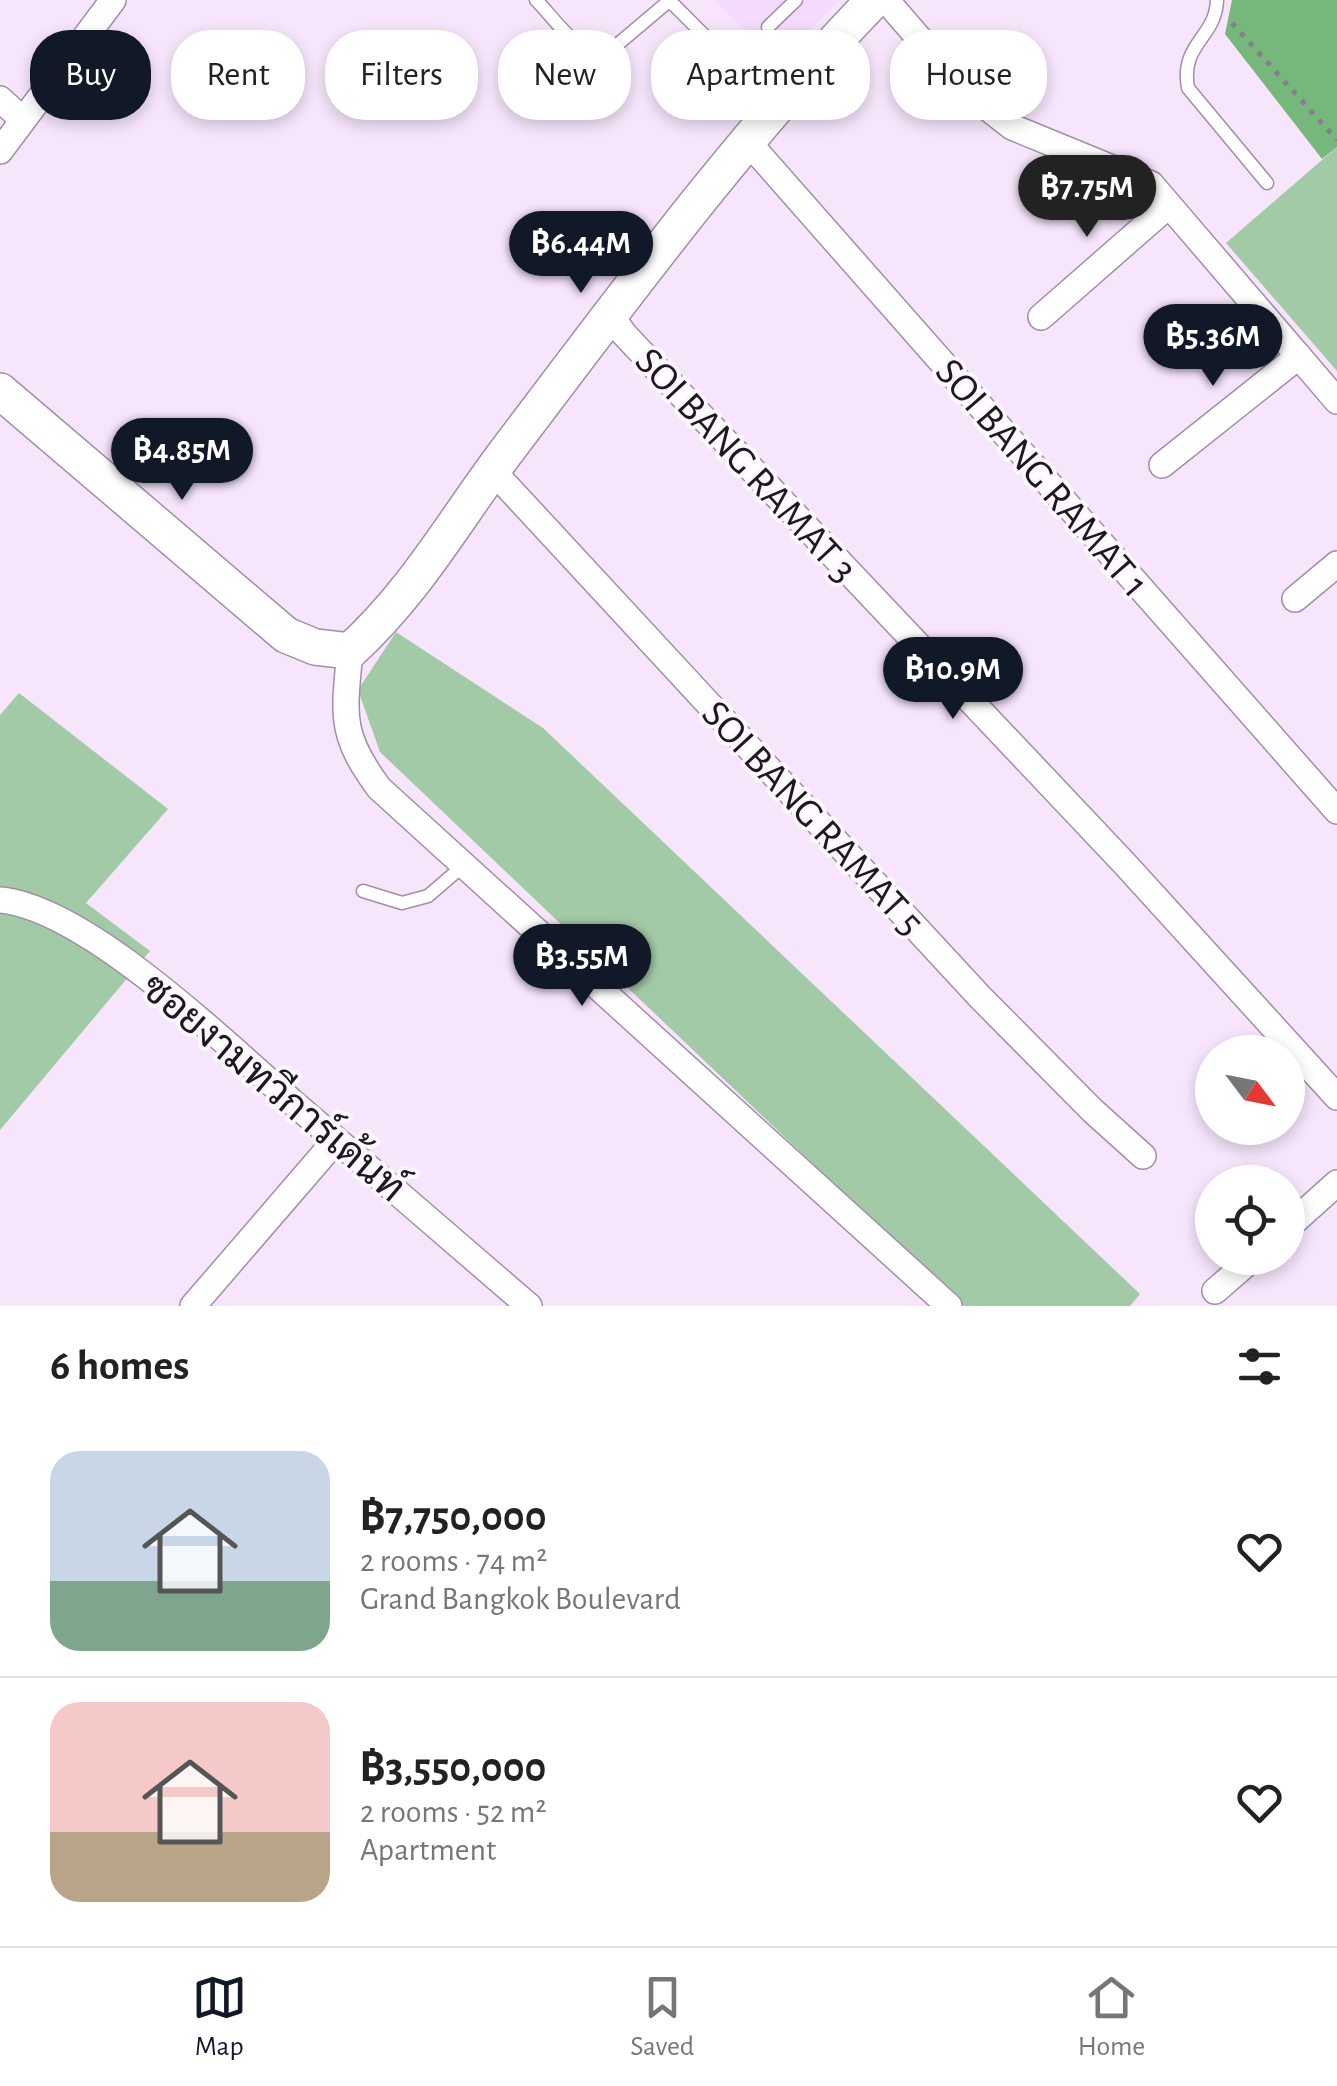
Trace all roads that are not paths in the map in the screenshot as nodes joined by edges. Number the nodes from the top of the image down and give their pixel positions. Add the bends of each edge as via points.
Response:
1 (113, 0) edge
2 (536, 0) edge
3 (669, 0) edge
4 (796, 0) edge
5 (874, 0) edge
6 (886, 0) edge
7 (1217, 3) edge
8 (768, 27) dead end
9 (565, 30) edge
10 (699, 30) edge
11 (847, 30) edge
12 (631, 33) edge
13 (0, 99) edge
14 (22, 119) junction
15 (767, 120) edge
16 (748, 142) junction
17 (0, 151) edge
18 (1267, 184) dead end
19 (1168, 205) junction
20 (608, 314) junction
21 (1041, 317) dead end
22 (1299, 356) junction
23 (0, 391) edge
24 (1337, 401) edge
25 (1162, 465) dead end
26 (492, 470) junction
27 (1337, 564) edge
28 (1295, 599) dead end
29 (350, 651) junction
30 (1337, 811) edge
31 (464, 865) junction
32 (362, 891) dead end
33 (0, 900) edge
34 (1337, 1097) edge
35 (336, 1140) junction
36 (1143, 1156) dead end
37 (1337, 1184) edge
38 (1305, 1212) edge
39 (1233, 1275) edge
40 (1215, 1291) dead end
41 (192, 1306) edge
42 (530, 1306) edge
43 (950, 1306) edge

1 - 14 street
2 - 9 lane
3 - 10 lane
3 - 12 lane
4 - 8 lane
5 - 11 street
6 - 19 street via 962,88 1012,127 1151,184
7 - 18 lane via 1209,28 1190,52 1188,88
13 - 14 street
14 - 17 street
15 - 16 street
16 - 20 street
16 - 30 street, SOI BANG RAMAT 1
19 - 21 street
19 - 22 street
20 - 26 street
20 - 34 street, SOI BANG RAMAT 3
22 - 24 street
22 - 25 street
23 - 29 street via 286,635 314,648
26 - 29 street via 414,584
26 - 36 street, SOI BANG RAMAT 5 via 980,997
27 - 28 street
29 - 31 street via 345,726 356,756 379,788
31 - 32 lane via 428,896 402,904
31 - 43 street
33 - 35 street, ซอยงามทวีการ์เด้นท์ via 66,924 151,980
35 - 41 street
35 - 42 street, ซอยงามทวีการ์เด้นท์
37 - 38 street
39 - 40 street

